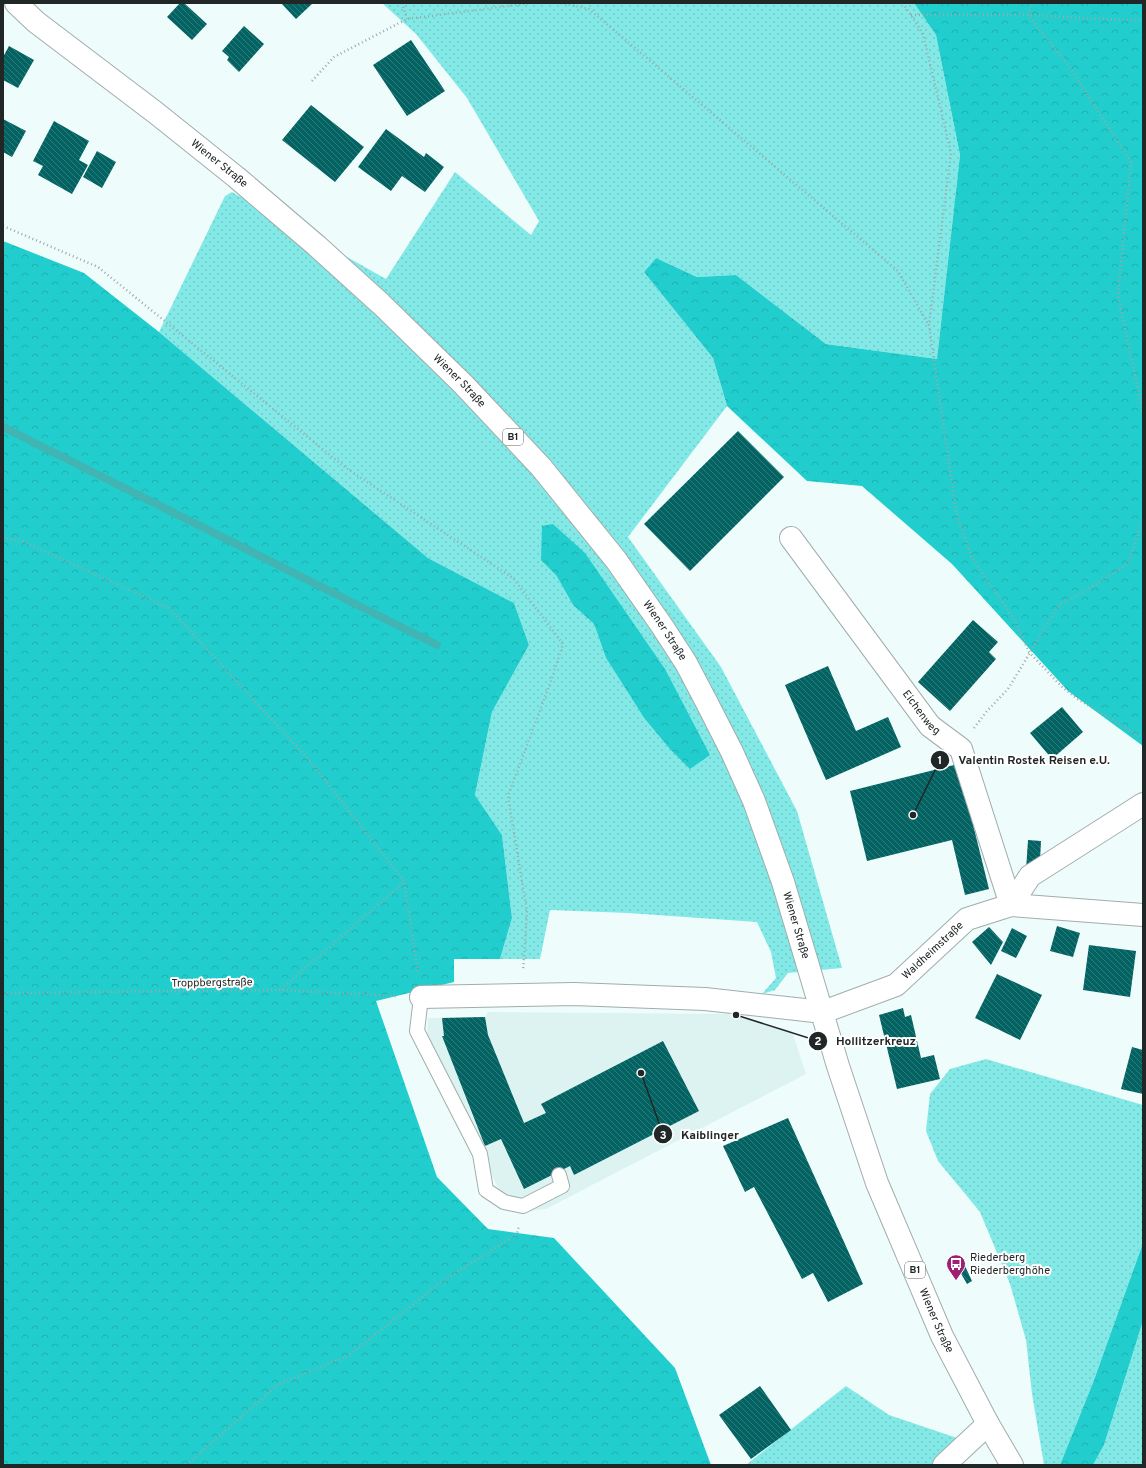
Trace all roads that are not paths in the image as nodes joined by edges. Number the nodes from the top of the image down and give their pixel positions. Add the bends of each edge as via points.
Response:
1 (16, 3) edge
2 (791, 538) dead end
3 (1143, 804) edge
4 (1011, 905) junction
5 (1143, 915) edge
6 (421, 997) joint
7 (823, 1012) junction
8 (559, 1175) dead end
9 (988, 1424) junction
10 (944, 1465) edge
11 (1012, 1465) edge

1 - 7 main road, Wiener Straße / B1 via 36,22 156,112 236,177 381,304 489,411 541,467 588,524 616,560 686,663 732,752 770,844
2 - 4 main road, Eichenweg via 930,726 961,749
3 - 4 main road via 1030,876
4 - 5 main road, Waldheimstraße
4 - 7 main road, Waldheimstraße via 967,919 896,985
6 - 7 main road via 574,994 705,999
6 - 8 lane via 417,1031 480,1154 486,1190 504,1202 523,1206 562,1186
7 - 9 main road, Wiener Straße / B1 via 877,1183 942,1336
9 - 10 main road
9 - 11 main road, Wiener Straße / B1

